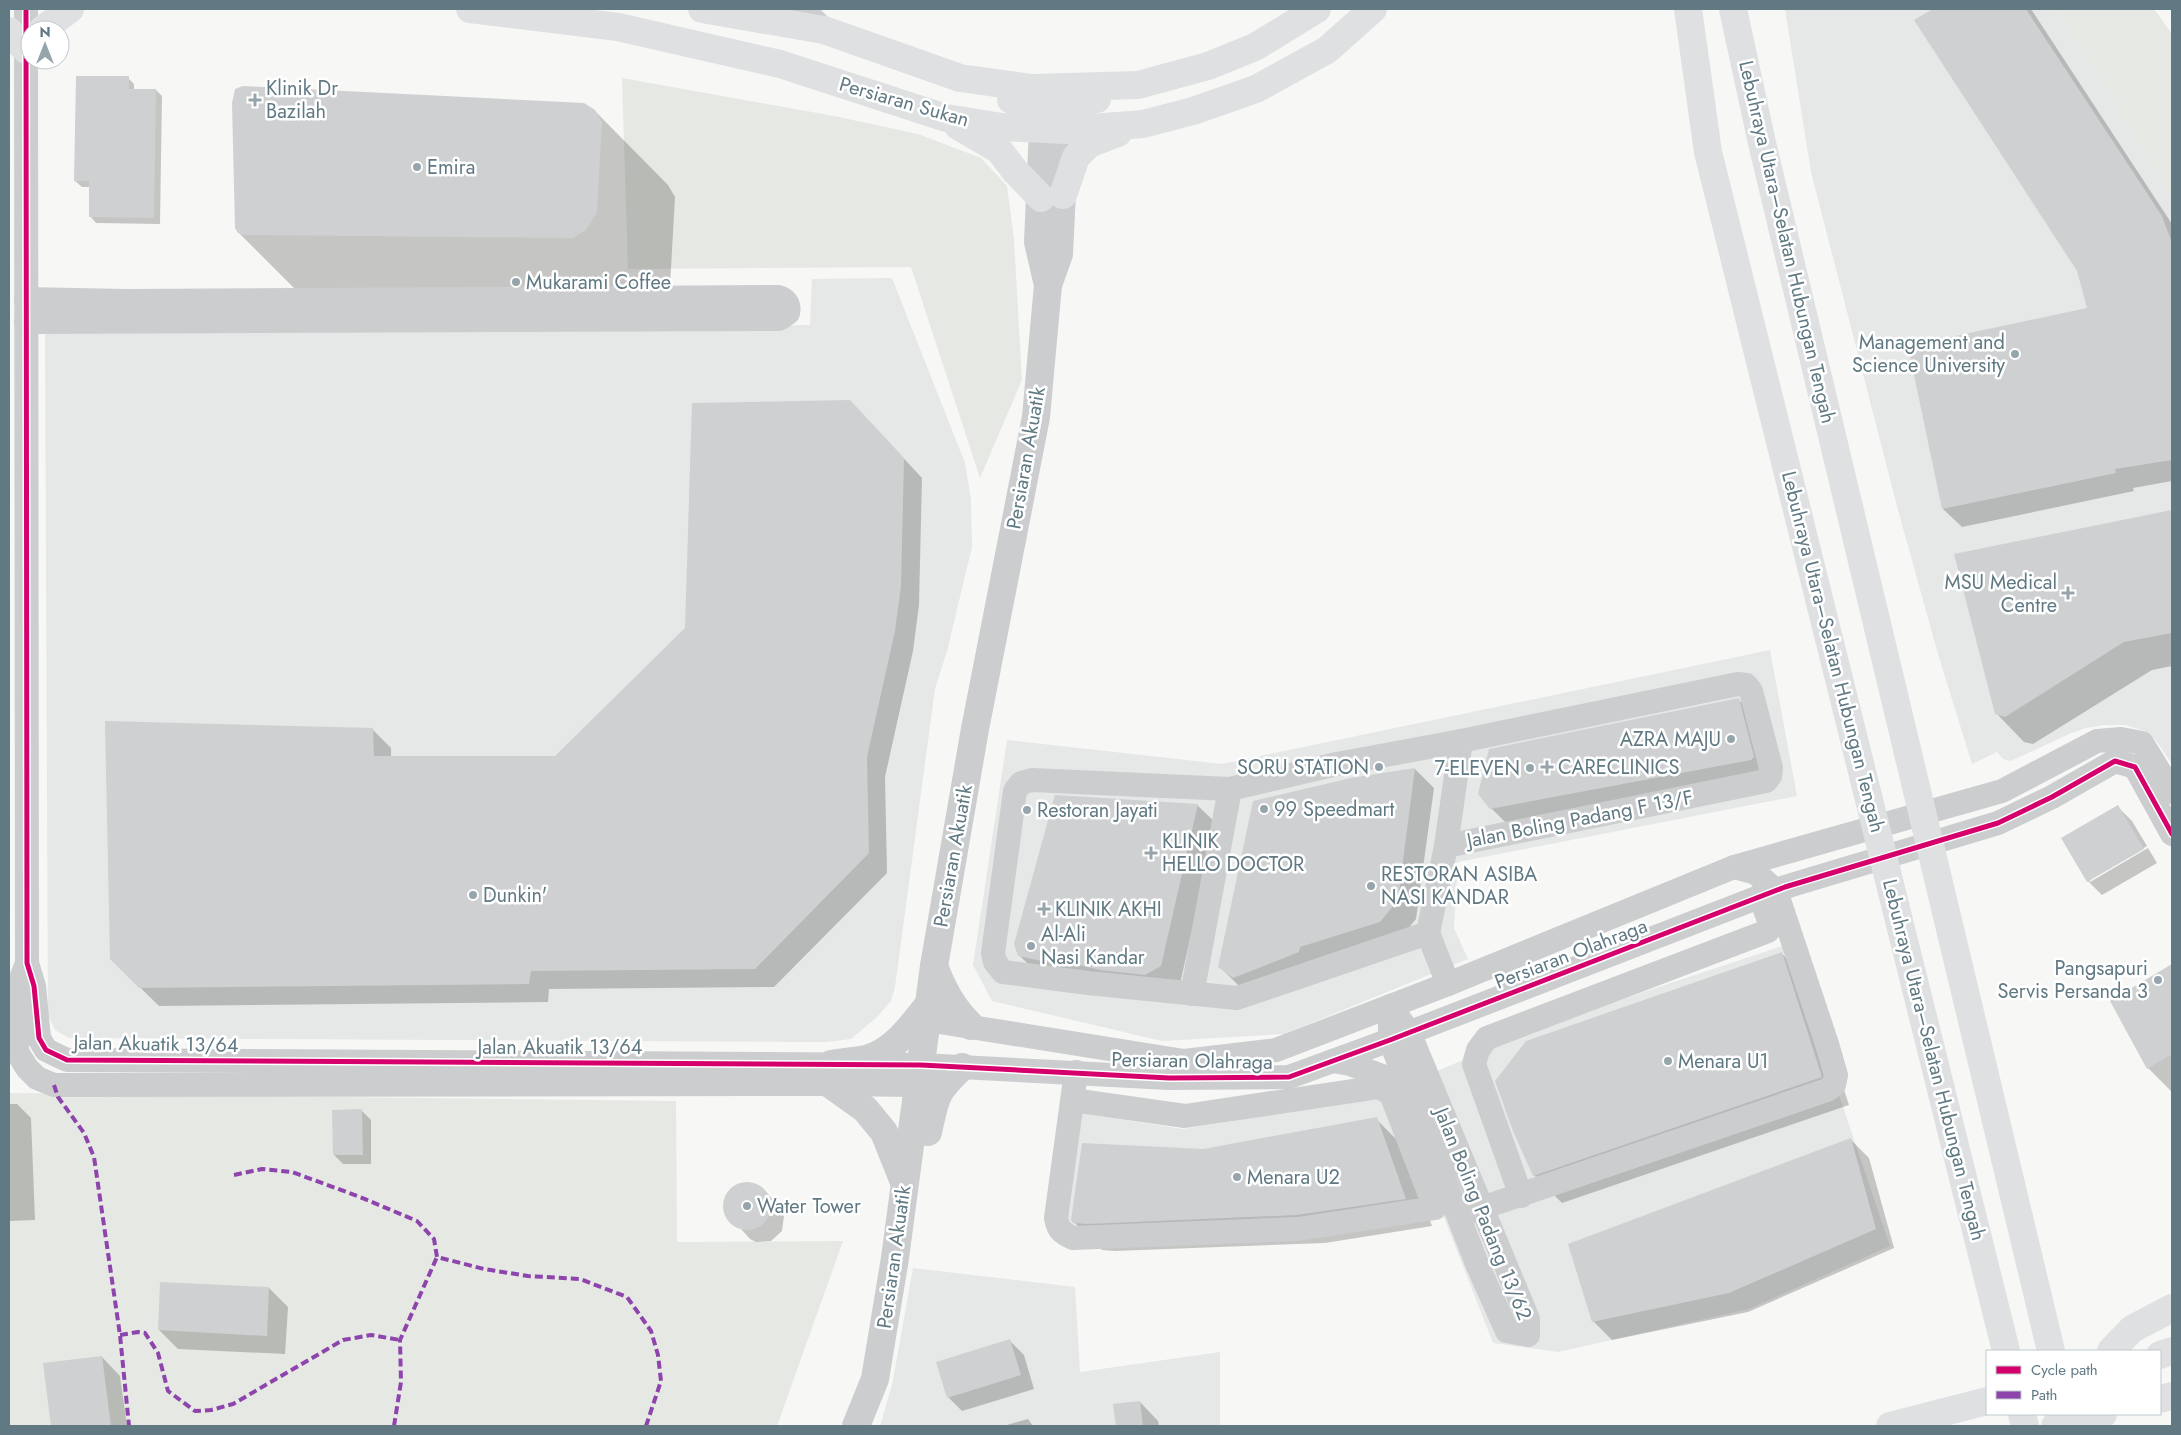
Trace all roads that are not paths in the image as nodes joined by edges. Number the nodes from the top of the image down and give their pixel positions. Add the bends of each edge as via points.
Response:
1 (70, 9) edge
2 (470, 9) edge
3 (702, 9) edge
4 (803, 9) edge
5 (1317, 9) edge
6 (1373, 9) edge
7 (1688, 9) edge
8 (1733, 9) edge
9 (54, 20) edge
10 (824, 30) junction
11 (26, 70) edge
12 (960, 78) junction
13 (1138, 85) junction
14 (946, 118) junction
15 (1053, 122) junction
16 (1143, 124) junction
17 (1052, 196) junction
18 (26, 311) junction
19 (1461, 742) junction
20 (1230, 789) junction
21 (2172, 792) edge
22 (2172, 834) edge
23 (1446, 846) junction
24 (1734, 867) junction
25 (1768, 894) junction
26 (1428, 933) junction
27 (934, 966) junction
28 (1448, 984) junction
29 (1192, 994) junction
30 (1390, 1006) junction
31 (928, 1012) junction
32 (972, 1026) junction
33 (1400, 1036) junction
34 (1333, 1061) junction
35 (962, 1067) junction
36 (1076, 1072) junction
37 (831, 1074) junction
38 (919, 1075) junction
39 (1409, 1087) junction
40 (1072, 1100) junction
41 (906, 1176) junction
42 (1502, 1202) junction
43 (1458, 1216) junction
44 (1500, 1256) junction
45 (1477, 1264) junction
46 (2172, 1308) edge
47 (2006, 1350) edge
48 (2050, 1350) edge
49 (2112, 1350) edge
50 (1986, 1401) edge
51 (2098, 1415) edge
52 (856, 1426) edge
53 (1890, 1426) edge
54 (2055, 1426) edge

1 - 9 main road
2 - 14 main road, Persiaran Sukan via 618,27 780,64
3 - 10 main road, Persiaran Sukan
4 - 10 street
5 - 13 main road, Persiaran Sukan via 1256,48 1208,66
6 - 16 main road, Persiaran Sukan via 1327,50 1256,89
7 - 47 main road, Lebuhraya Utara–Selatan Hubungan Tengah via 1708,152
8 - 48 main road, Lebuhraya Utara–Selatan Hubungan Tengah via 1762,143
10 - 12 main road, Persiaran Sukan
11 - 18 street, Jalan Akuatik 13/64
12 - 13 main road, Persiaran Sukan via 1032,88
12 - 15 main road via 990,96
13 - 15 main road
14 - 15 main road, Persiaran Sukan via 1002,127
14 - 17 main road via 999,150 1015,171
15 - 16 main road, Persiaran Sukan
15 - 17 street, Persiaran Akuatik
16 - 17 main road via 1089,144 1076,157
17 - 27 street, Persiaran Akuatik via 1059,254 1048,284 1036,417 975,729
18 - 18 street via 126,301 778,297 788,306 788,313 778,319
18 - 37 street, Jalan Akuatik 13/64 via 28,963 34,986 39,1038 46,1050 67,1060
19 - 20 street via 1337,764
19 - 23 street
19 - 23 street, Jalan Boling Padang F 13/F via 1738,684 1751,691 1772,768 1766,781
20 - 29 street
20 - 29 street via 1032,780 1021,783 1015,791 992,953 1003,972
21 - 24 street, Persiaran Olahraga via 2142,743 2121,739 2097,740 2002,792
22 - 25 street, Persiaran Olahraga via 2135,767 2115,761 2052,798 1998,823
23 - 26 street
24 - 25 street via 1756,873
24 - 28 street, Persiaran Olahraga
25 - 33 street, Persiaran Olahraga
25 - 42 street via 1768,930 1487,1038 1478,1050 1474,1064
25 - 42 street via 1828,1044 1836,1075 1834,1084 1826,1090
26 - 28 street
26 - 29 street via 1237,998
27 - 31 street, Persiaran Akuatik
27 - 32 street via 944,992 958,1013
28 - 30 street, Persiaran Olahraga
30 - 32 street, Persiaran Olahraga via 1276,1050 1184,1061
30 - 33 street, Jalan Boling Padang 13/62
31 - 32 street, Persiaran Olahraga
31 - 37 street via 889,1048
31 - 38 street, Persiaran Akuatik
33 - 34 street, Persiaran Olahraga
33 - 39 street, Jalan Boling Padang 13/62
33 - 42 street, Jalan Boling Padang 13/62
34 - 36 street, Persiaran Olahraga via 1289,1077 1169,1078
34 - 39 street via 1350,1064
35 - 36 street, Persiaran Olahraga
35 - 38 street, Persiaran Olahraga
35 - 41 street via 936,1095 922,1154
36 - 40 street
37 - 38 street, Jalan Akuatik 13/64
37 - 41 street via 884,1132
38 - 41 street, Persiaran Akuatik
39 - 43 street, Jalan Boling Padang 13/62
40 - 40 street via 1056,1218 1063,1234 1073,1238 1298,1229 1435,1208 1392,1094 1379,1087 1185,1116
41 - 52 street, Persiaran Akuatik via 875,1379
42 - 43 street
42 - 44 street, Jalan Boling Padang 13/62
43 - 45 street, Jalan Boling Padang 13/62
44 - 45 street
44 - 45 street, Jalan Boling Padang 13/62 via 1528,1319 1528,1335 1507,1331
46 - 49 main road via 2132,1329
50 - 53 main road
51 - 54 main road

